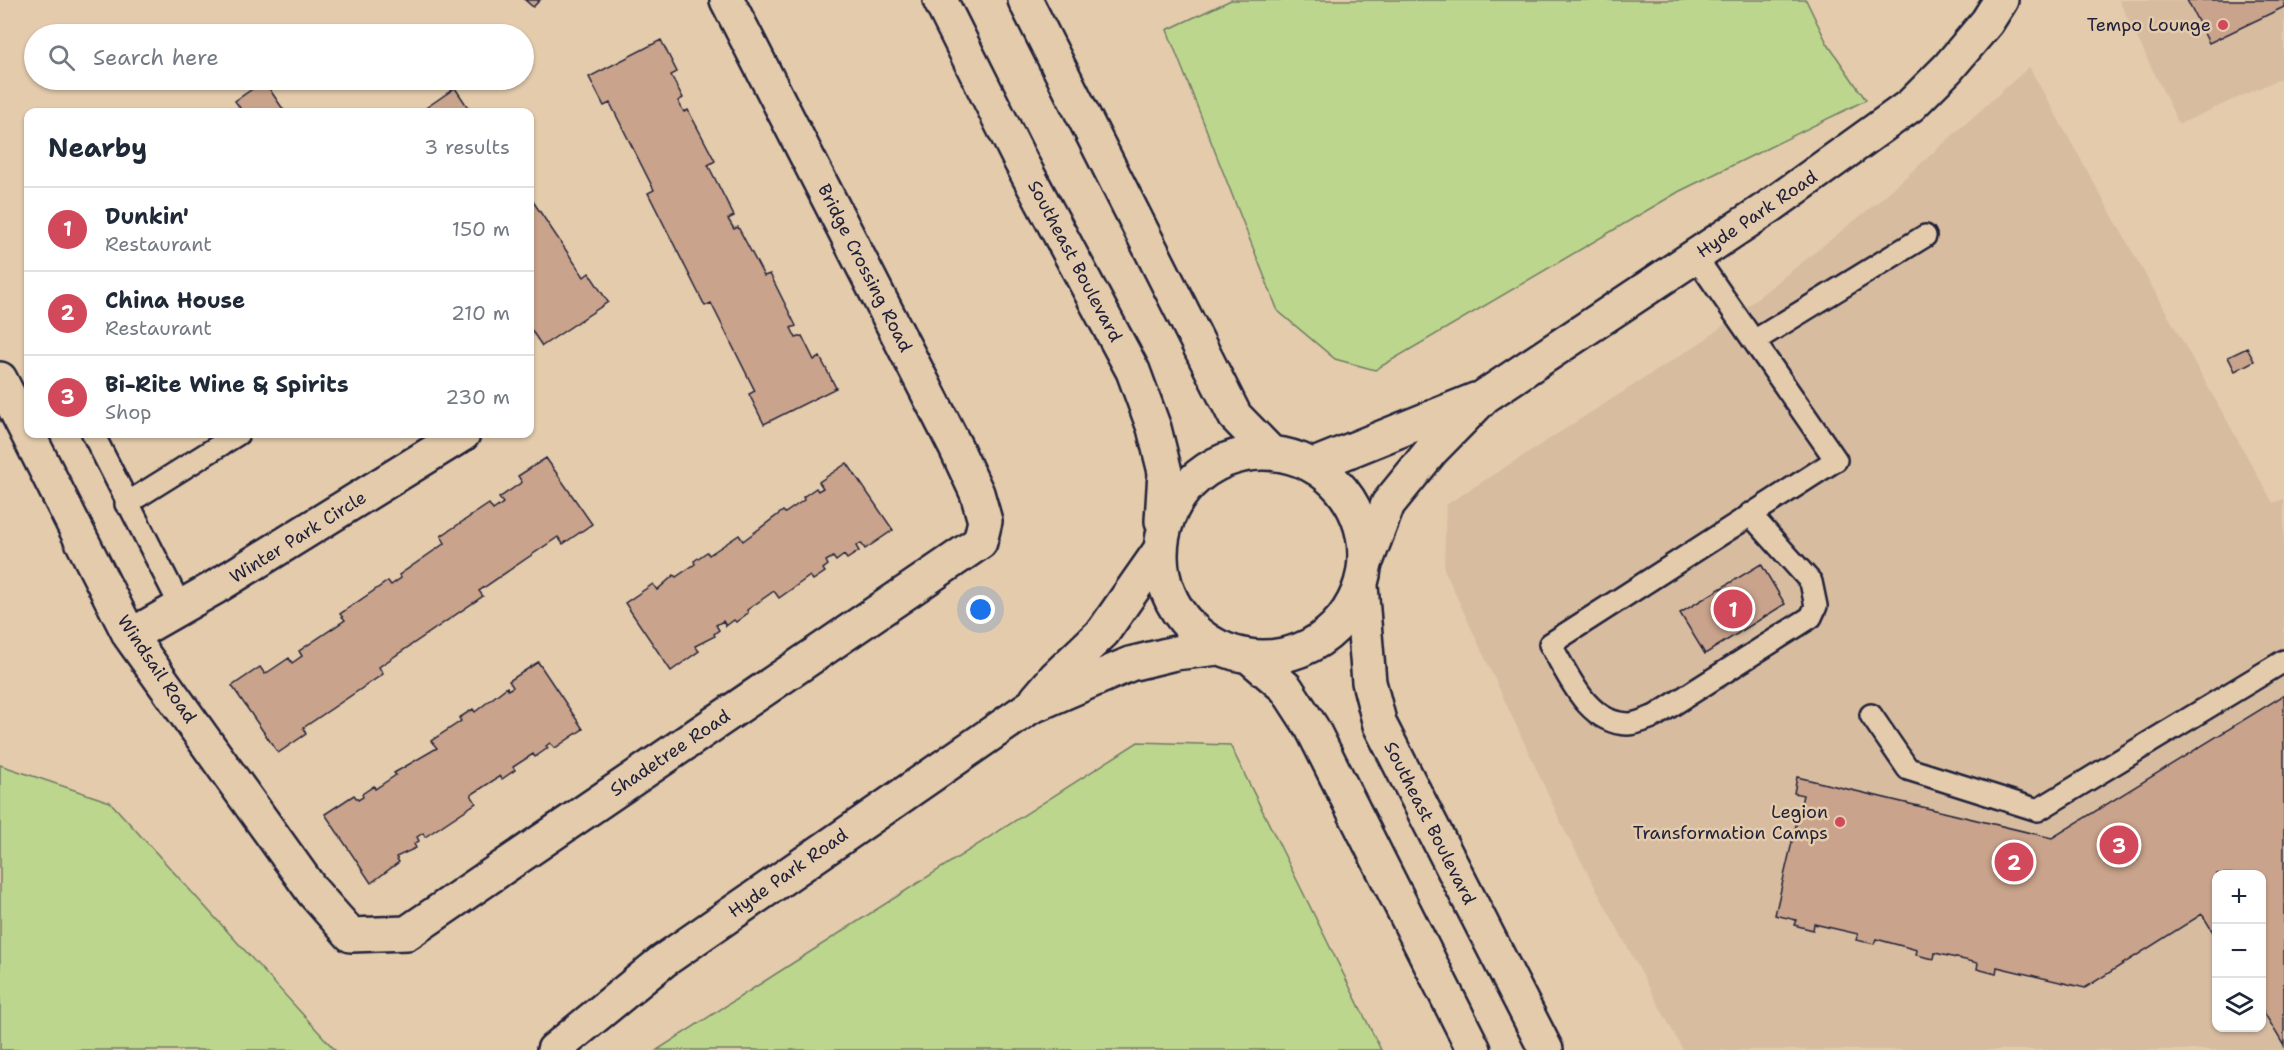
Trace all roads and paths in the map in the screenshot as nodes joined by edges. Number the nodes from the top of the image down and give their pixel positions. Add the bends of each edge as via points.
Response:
1 (727, 0) edge
2 (940, 0) edge
3 (1025, 0) edge
4 (2001, 0) edge
5 (1926, 236) dead end
6 (1695, 256) junction
7 (1754, 341) junction
8 (0, 379) edge
9 (1485, 396) junction
10 (24, 417) edge
11 (34, 438) edge
12 (95, 438) edge
13 (232, 438) edge
14 (456, 438) edge
15 (1270, 452) junction
16 (1314, 465) junction
17 (126, 504) junction
18 (1750, 514) junction
19 (980, 542) joint
20 (1160, 544) junction
21 (1364, 570) junction
22 (181, 607) junction
23 (130, 636) junction
24 (1218, 648) junction
25 (1250, 657) junction
26 (2284, 661) edge
27 (1030, 707) junction
28 (1871, 715) dead end
29 (351, 935) joint
30 (554, 1050) edge
31 (1474, 1050) edge
32 (1546, 1050) edge

1 - 19 street, Bridge Crossing Road via 957,448 985,521
2 - 20 street, Southeast Boulevard via 1133,371 1165,472
3 - 15 street via 1235,416
4 - 6 street, Hyde Park Road via 1948,68 1911,105
5 - 7 lane
6 - 7 lane
6 - 9 street, Hyde Park Road
7 - 18 lane via 1836,460
8 - 10 street, Windsail Road
9 - 16 street, Hyde Park Road
9 - 21 street, Hyde Park Road via 1431,450 1388,504
11 - 23 street, Windsail Road
12 - 17 lane
13 - 17 lane
14 - 22 street, Winter Park Circle
15 - 16 street
15 - 20 street via 1226,458 1189,482 1166,518
16 - 21 street via 1350,498 1362,523
17 - 22 lane
18 - 18 lane via 1811,582 1816,606 1811,617 1655,716 1629,724 1589,708 1550,644
19 - 29 street, Shadetree Road via 407,933
20 - 24 street via 1165,590 1185,623
20 - 27 street, Hyde Park Road via 1103,632
21 - 25 street via 1354,605 1341,624 1313,641 1279,654
21 - 32 street, Southeast Boulevard via 1369,682 1380,725
22 - 23 street, Winter Park Circle
23 - 29 street, Windsail Road via 313,892
24 - 25 street
24 - 27 street, Hyde Park Road via 1130,664
25 - 31 street via 1286,688 1312,728
26 - 28 lane via 2038,810 1908,769
27 - 30 street, Hyde Park Road via 663,962

